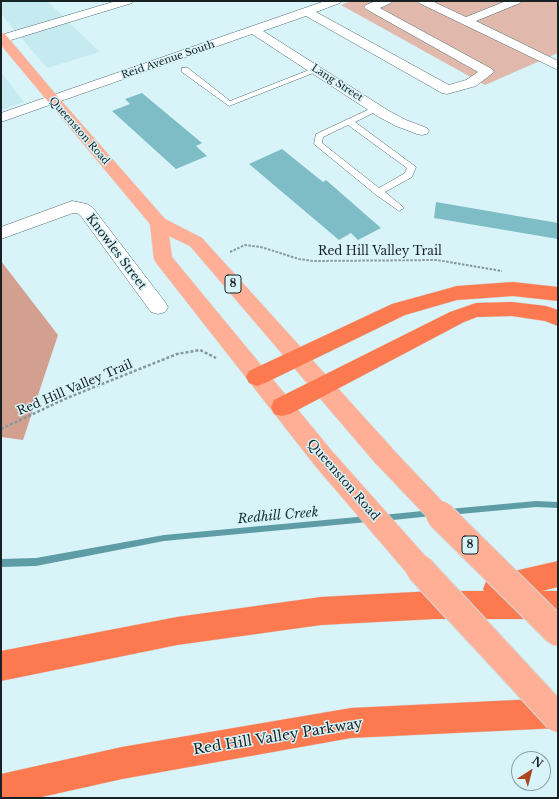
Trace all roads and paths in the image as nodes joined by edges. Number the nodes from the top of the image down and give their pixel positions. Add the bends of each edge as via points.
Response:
1 (128, 1) edge
2 (336, 1) edge
3 (387, 1) edge
4 (424, 1) edge
5 (516, 1) edge
6 (306, 11) junction
7 (466, 21) junction
8 (254, 30) junction
9 (1, 38) edge
10 (558, 66) edge
11 (185, 70) dead end
12 (317, 70) junction
13 (53, 100) junction
14 (378, 109) junction
15 (1, 118) edge
16 (349, 122) junction
17 (422, 131) dead end
18 (378, 192) junction
19 (399, 208) dead end
20 (159, 223) junction
21 (1, 233) edge
22 (228, 253) dead end
23 (505, 271) dead end
24 (558, 294) edge
25 (158, 307) dead end
26 (558, 318) edge
27 (177, 354) dead end
28 (298, 356) junction
29 (258, 377) junction
30 (321, 386) junction
31 (282, 407) junction
32 (1, 429) edge
33 (558, 574) edge
34 (434, 605) junction
35 (558, 605) edge
36 (558, 632) edge
37 (1, 666) edge
38 (558, 713) edge
39 (558, 718) edge
40 (1, 790) edge

1 - 9 street
2 - 6 street, Reid Avenue South
3 - 6 street via 370,7 487,72 471,83 447,90
4 - 7 street
5 - 7 street
6 - 8 street, Reid Avenue South
7 - 10 street
8 - 12 street, Lang Street
8 - 13 street, Reid Avenue South
9 - 13 main road, Queenston Road / 8
11 - 12 lane via 229,104
12 - 14 street, Lang Street
13 - 15 street, Reid Avenue South
13 - 20 main road, Queenston Road / 8
14 - 16 lane
14 - 17 street, Lang Street via 401,123
16 - 18 lane via 319,136 318,144
16 - 18 lane via 412,167 410,175
18 - 19 lane
20 - 28 main road, Queenston Road / 8 via 196,242
20 - 29 main road, Queenston Road via 163,258
21 - 25 street, Knowles Street via 72,208 81,208 87,212
22 - 23 path, Red Hill Valley Trail via 246,245 313,261 437,260
24 - 28 highway via 513,289 458,293 399,310
26 - 30 highway via 512,309 476,310 435,326
27 - 32 path, Red Hill Valley Trail via 67,398
28 - 29 highway
28 - 30 main road, Queenston Road / 8
29 - 31 main road, Queenston Road
30 - 31 highway
30 - 36 main road, Queenston Road / 8, bridge via 457,532
31 - 39 main road, Queenston Road, bridge via 420,569
33 - 34 highway
34 - 35 highway
34 - 37 highway via 321,611 177,631
38 - 40 highway, Red Hill Valley Parkway via 351,723 122,763

